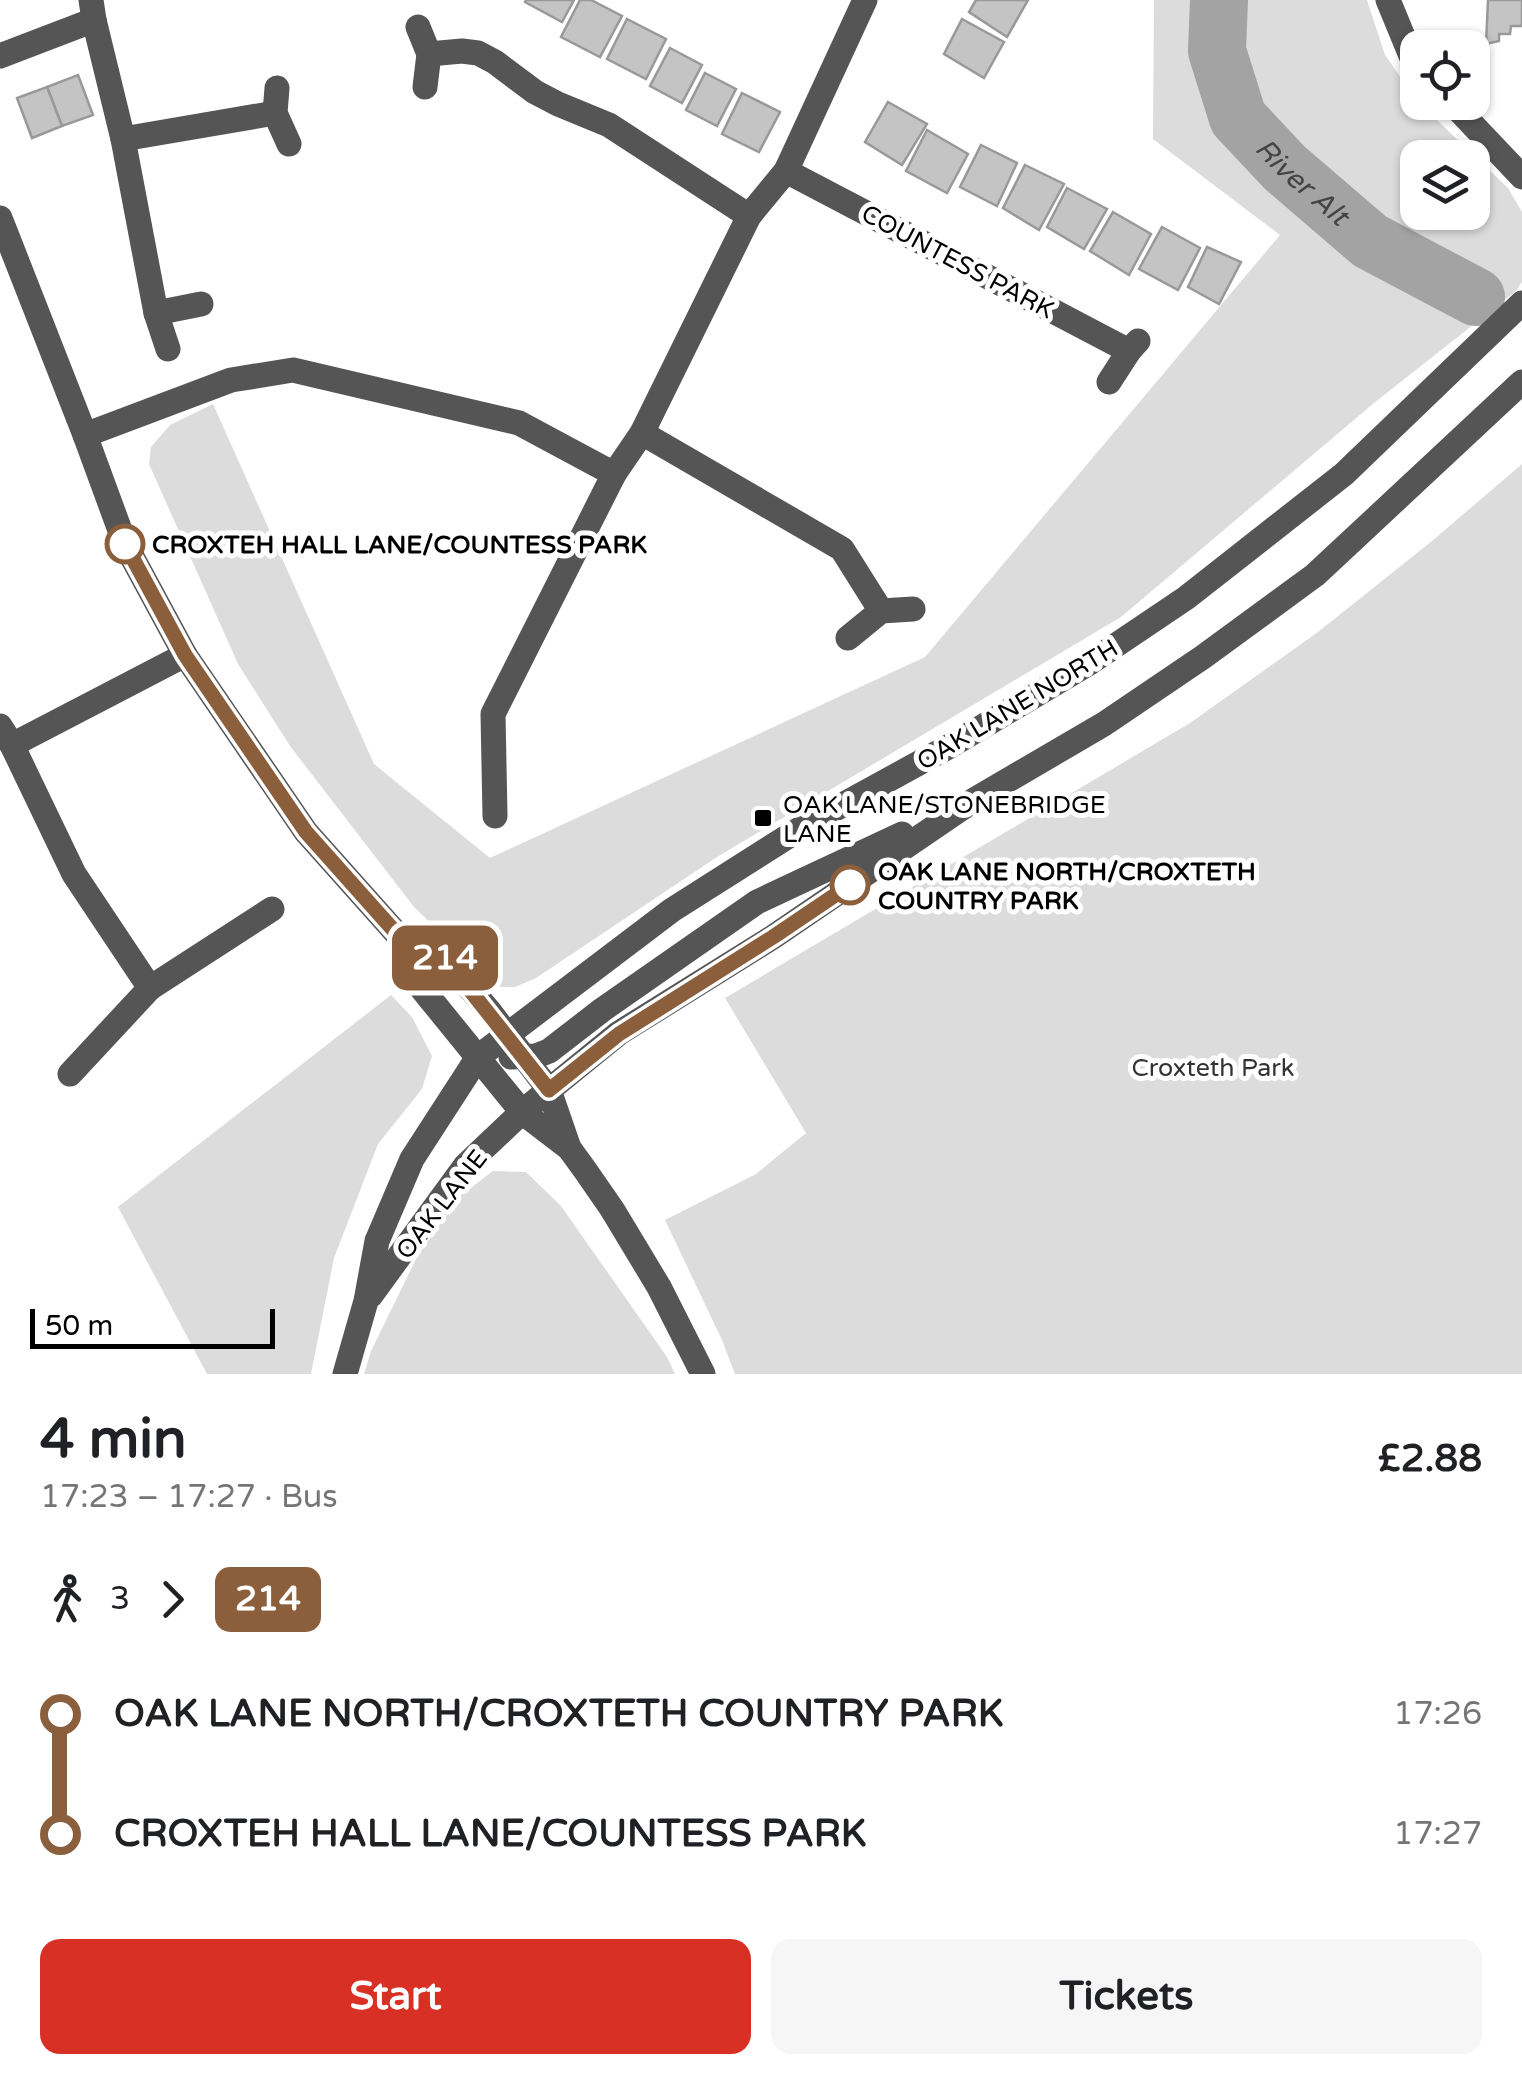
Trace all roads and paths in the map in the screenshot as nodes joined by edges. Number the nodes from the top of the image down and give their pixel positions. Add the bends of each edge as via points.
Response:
1 (864, 0) edge
2 (1388, 0) edge
3 (93, 10) edge
4 (418, 27) dead end
5 (1400, 30) edge
6 (429, 54) junction
7 (0, 56) edge
8 (424, 87) dead end
9 (1468, 120) edge
10 (124, 139) junction
11 (289, 144) dead end
12 (786, 171) junction
13 (1522, 177) edge
14 (748, 216) junction
15 (0, 218) edge
16 (201, 304) dead end
17 (1522, 304) edge
18 (156, 313) junction
19 (168, 349) dead end
20 (1109, 382) dead end
21 (1522, 382) edge
22 (642, 433) junction
23 (86, 435) junction
24 (614, 474) junction
25 (913, 609) dead end
26 (881, 611) junction
27 (848, 638) dead end
28 (185, 655) junction
29 (6, 735) edge
30 (974, 800) junction
31 (495, 816) dead end
32 (272, 908) dead end
33 (405, 943) junction
34 (150, 988) junction
35 (506, 1034) junction
36 (478, 1057) junction
37 (523, 1057) junction
38 (70, 1074) dead end
39 (549, 1090) junction
40 (522, 1112) junction
41 (570, 1148) junction
42 (366, 1302) junction
43 (345, 1374) edge
44 (703, 1374) edge

1 - 12 street
2 - 5 street
3 - 7 street
3 - 10 street
4 - 6 street
6 - 8 street
6 - 14 street via 478,53 558,104 609,125
9 - 13 street
10 - 11 street via 276,100
10 - 18 street
12 - 14 street
12 - 20 street, COUNTESS PARK via 1135,345
14 - 22 street
15 - 23 street
16 - 18 street
17 - 35 street, OAK LANE NORTH via 1344,474 1186,598 1091,662 672,910
18 - 19 street
21 - 30 street via 1315,575 1104,724
22 - 24 street
22 - 26 street via 842,548
23 - 24 street via 231,380 293,370 518,424
23 - 28 street via 125,544
24 - 31 street via 493,714
25 - 26 street
26 - 27 street
28 - 29 street
28 - 33 street via 306,832
29 - 34 street via 74,874
30 - 37 street via 757,902 549,1051
30 - 39 street via 619,1034
32 - 34 street
33 - 35 street via 443,956
33 - 36 street via 410,974
34 - 38 street
35 - 36 street, OAK LANE NORTH
35 - 37 street
36 - 37 street
36 - 40 street
36 - 42 street, OAK LANE via 412,1159 377,1241
37 - 39 street
39 - 40 street
39 - 41 street
40 - 41 street
40 - 42 street, OAK LANE via 466,1165
41 - 44 street via 659,1287
42 - 43 street, OAK LANE

